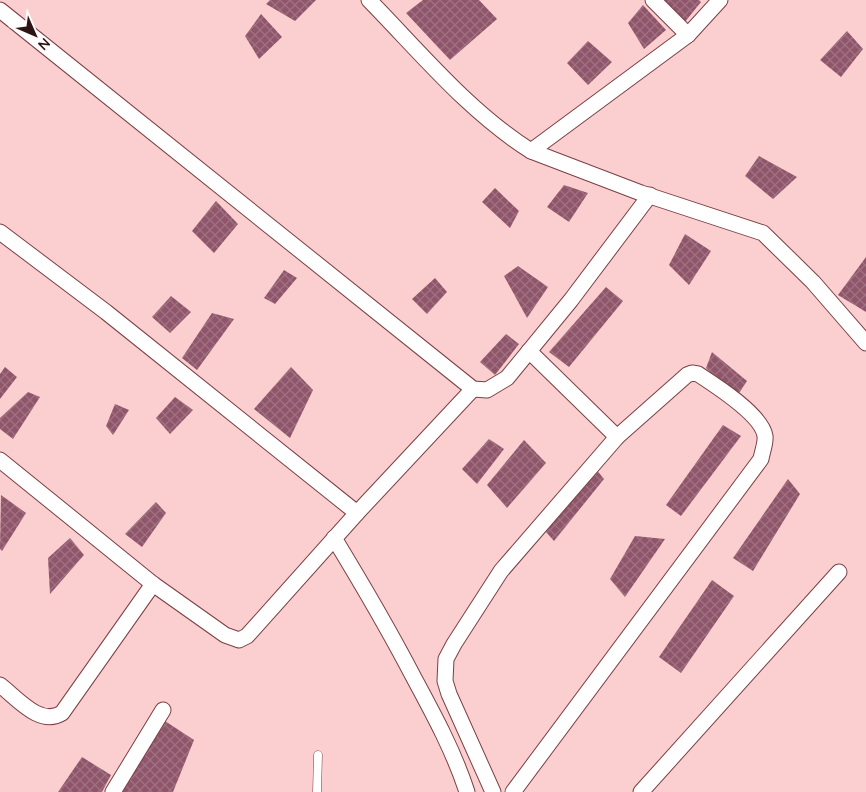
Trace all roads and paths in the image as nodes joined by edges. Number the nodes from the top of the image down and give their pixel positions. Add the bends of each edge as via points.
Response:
1 (369, 0) edge
2 (653, 0) edge
3 (720, 0) edge
4 (0, 10) edge
5 (688, 35) junction
6 (531, 151) junction
7 (650, 195) junction
8 (0, 232) edge
9 (866, 343) edge
10 (529, 351) junction
11 (473, 388) junction
12 (617, 438) junction
13 (0, 460) edge
14 (357, 513) junction
15 (334, 538) junction
16 (839, 572) dead end
17 (153, 584) junction
18 (0, 685) edge
19 (163, 710) dead end
20 (318, 755) dead end
21 (113, 792) edge
22 (317, 792) edge
23 (467, 792) edge
24 (493, 792) edge
25 (513, 792) edge
26 (640, 792) edge

1 - 6 street via 477,110
2 - 5 street
3 - 5 street
4 - 11 street
5 - 6 street
6 - 7 street
7 - 9 street via 763,233 813,282
7 - 10 street
8 - 14 street
10 - 11 street via 497,386 487,390
10 - 12 street
11 - 14 street
12 - 24 street via 501,571 446,659 445,681 449,694
12 - 25 street via 692,373 703,377 751,413 765,437 761,459
13 - 17 street
14 - 15 street
15 - 17 street via 247,636 239,640 225,635
15 - 23 street via 434,715 456,759
16 - 26 street
17 - 18 street via 62,713 55,718 38,715
19 - 21 street
20 - 22 lane

